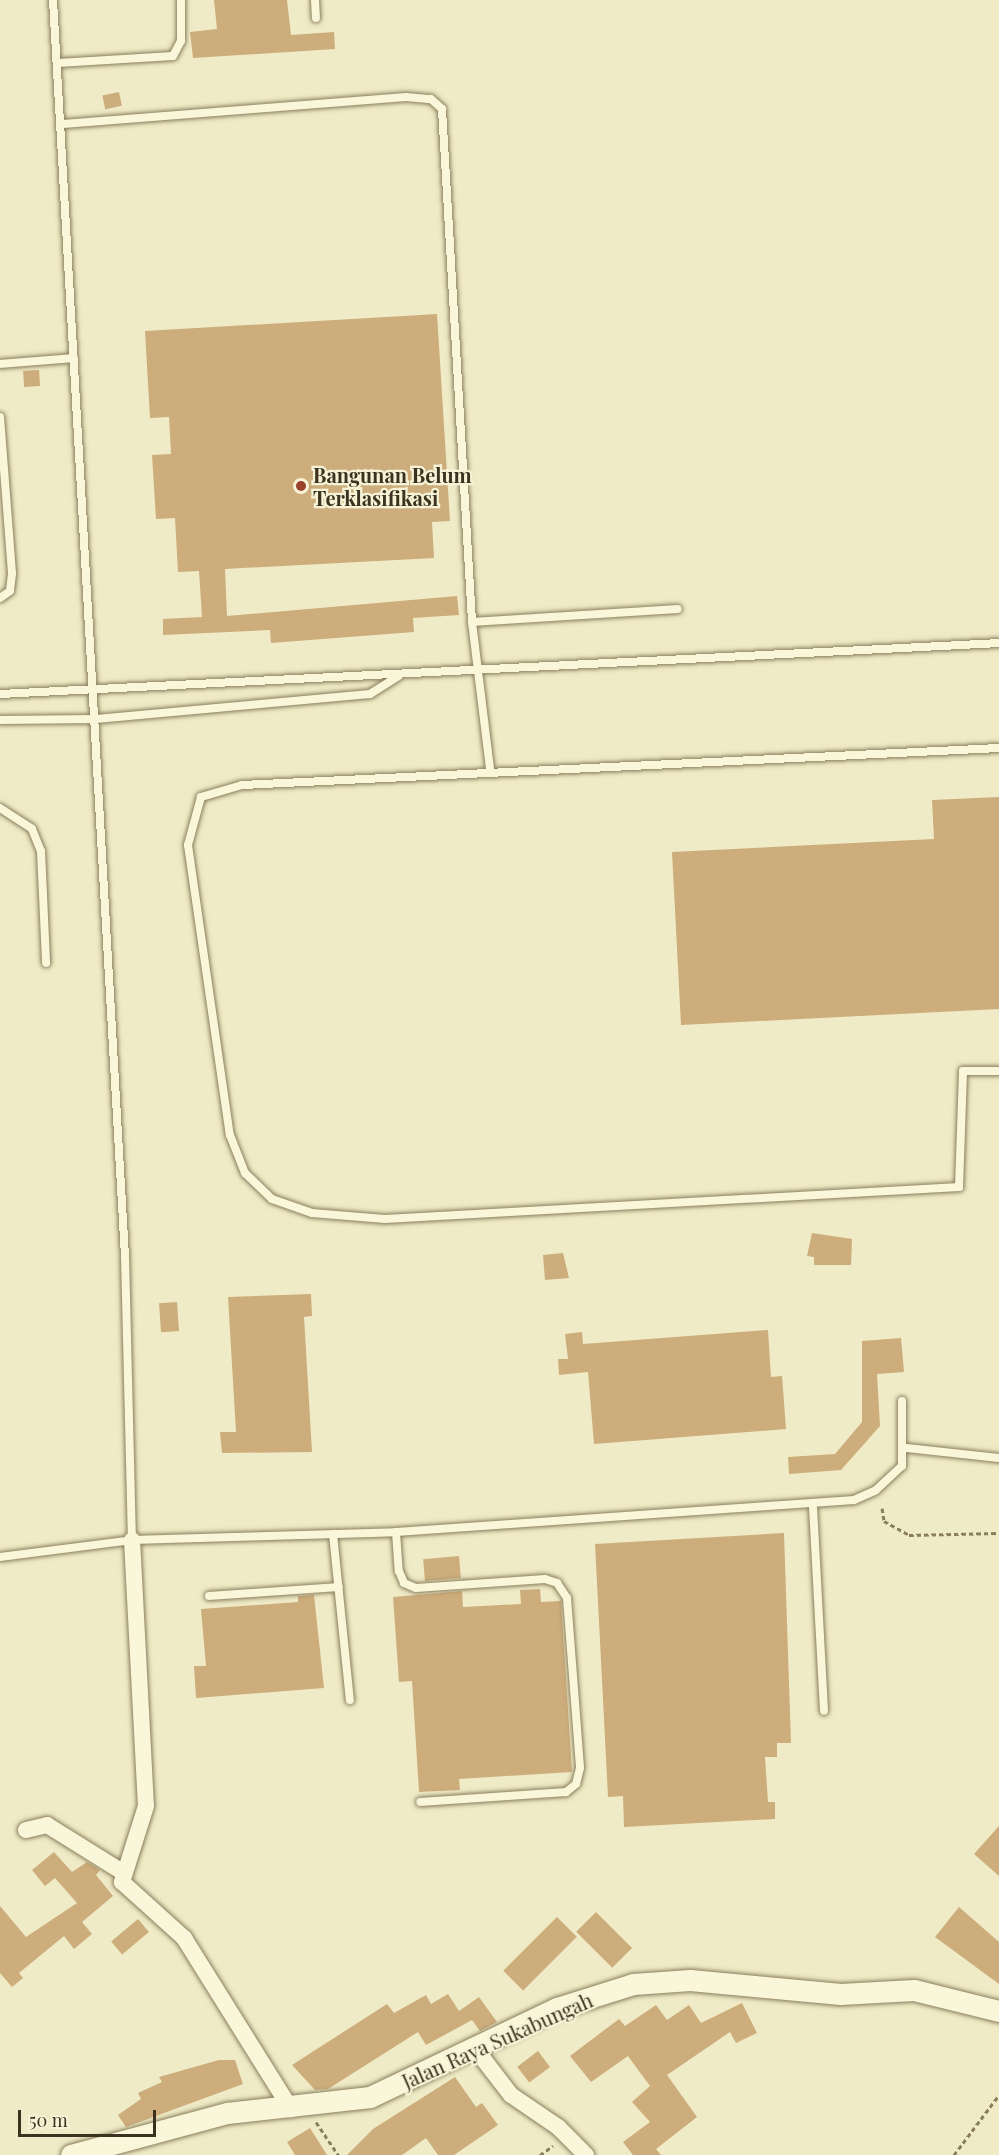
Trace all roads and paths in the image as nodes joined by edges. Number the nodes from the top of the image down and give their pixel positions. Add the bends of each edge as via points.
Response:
1 (53, 0) edge
2 (181, 0) edge
3 (315, 0) edge
4 (316, 18) dead end
5 (58, 63) junction
6 (63, 124) junction
7 (74, 358) junction
8 (0, 364) edge
9 (0, 417) edge
10 (0, 598) edge
11 (678, 609) dead end
12 (472, 622) junction
13 (999, 643) edge
14 (478, 671) junction
15 (399, 676) junction
16 (94, 688) junction
17 (0, 694) edge
18 (96, 719) junction
19 (0, 720) edge
20 (999, 748) edge
21 (490, 769) junction
22 (0, 808) edge
23 (46, 963) dead end
24 (999, 1071) edge
25 (903, 1401) dead end
26 (906, 1448) junction
27 (999, 1458) edge
28 (813, 1507) junction
29 (882, 1508) dead end
30 (396, 1532) junction
31 (999, 1533) edge
32 (333, 1534) junction
33 (132, 1540) junction
34 (0, 1557) edge
35 (339, 1587) junction
36 (209, 1596) dead end
37 (350, 1700) dead end
38 (824, 1711) dead end
39 (420, 1802) dead end
40 (26, 1830) dead end
41 (121, 1871) junction
42 (999, 2011) edge
43 (474, 2047) junction
44 (999, 2095) edge
45 (300, 2108) junction
46 (71, 2155) edge
47 (338, 2155) edge
48 (586, 2155) edge
49 (954, 2155) edge

1 - 5 lane
2 - 5 lane via 181,41 173,56
3 - 4 lane
5 - 6 lane
6 - 7 lane
6 - 12 lane via 406,97 431,99 442,108
7 - 8 lane
7 - 16 lane
9 - 10 lane via 12,574 10,591
11 - 12 lane
12 - 14 lane
13 - 14 lane
14 - 15 lane
14 - 21 lane
15 - 16 lane
15 - 18 lane via 370,694
16 - 17 lane
16 - 18 lane
18 - 19 lane
18 - 33 lane via 126,1268
20 - 21 lane
21 - 24 lane via 242,785 201,797 188,845 230,1135 244,1173 272,1199 312,1213 385,1219 959,1187 963,1071
22 - 23 lane via 32,829 41,851
25 - 26 lane
26 - 27 lane
26 - 28 lane via 902,1466 876,1490 854,1500
28 - 30 lane
28 - 38 lane
29 - 31 path via 884,1521 909,1535
30 - 32 lane
30 - 39 lane via 399,1571 404,1583 416,1588 545,1579 557,1583 567,1598 580,1768 576,1784 566,1792
32 - 33 lane
32 - 35 lane
33 - 34 lane
33 - 41 street via 146,1806
35 - 36 lane
35 - 37 lane
40 - 41 street via 47,1825
41 - 45 street via 127,1890 184,1938
42 - 43 street, Jalan Raya Sukabungah via 914,1990 840,1994 665,1981 580,1999
43 - 45 street, Jalan Raya Sukabungah via 370,2097
43 - 48 street via 511,2095 558,2127
44 - 49 path
45 - 46 street, Jalan Raya Sukabungah via 227,2113
45 - 47 path

